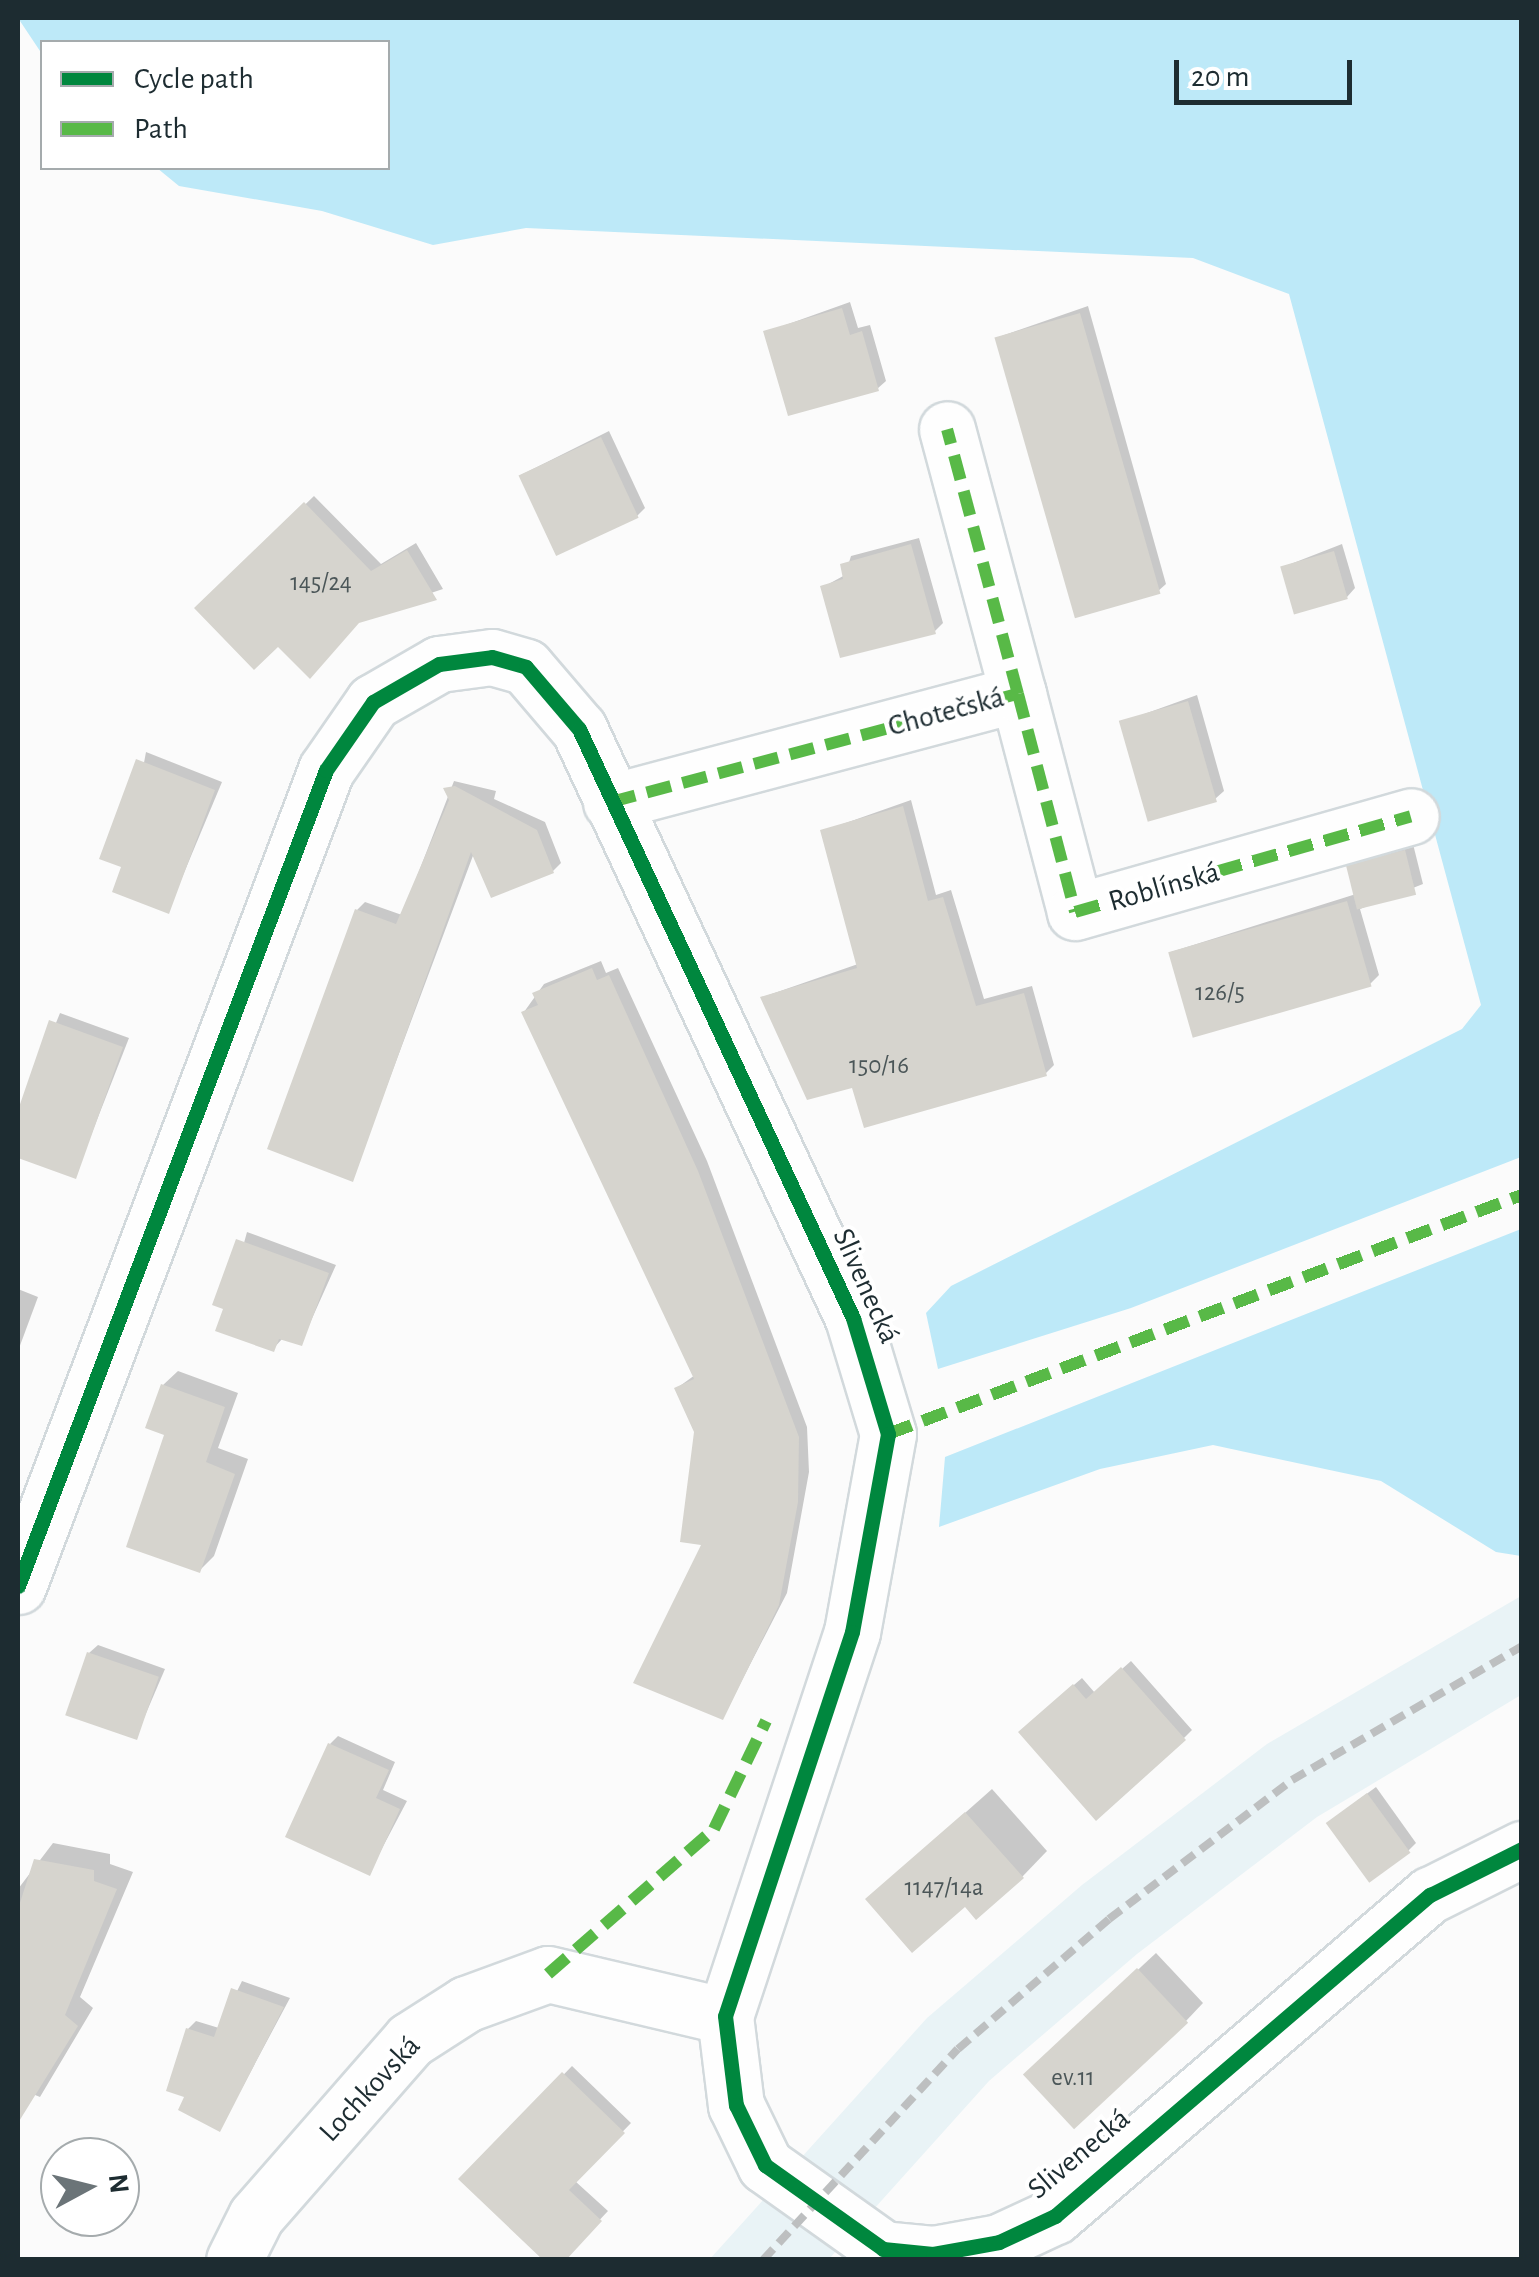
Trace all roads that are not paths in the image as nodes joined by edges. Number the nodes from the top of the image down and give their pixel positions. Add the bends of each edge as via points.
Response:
1 (948, 428) dead end
2 (1018, 694) junction
3 (611, 802) junction
4 (1411, 816) dead end
5 (18, 1586) edge
6 (1522, 1848) edge
7 (725, 2016) junction
8 (234, 2260) edge

1 - 2 street, Chotečská
2 - 3 street, Chotečská
2 - 4 street, Roblínská via 1075,912
3 - 5 street, Slivenecká via 579,729 526,667 492,657 438,664 373,702 326,770
3 - 7 street, Slivenecká via 853,1318 888,1434 852,1632
6 - 7 street, Slivenecká via 1430,1895 1055,2216 999,2242 933,2254 883,2249 765,2166 736,2105
7 - 8 street, Lochkovská via 548,1974 466,2004 410,2040 256,2216

